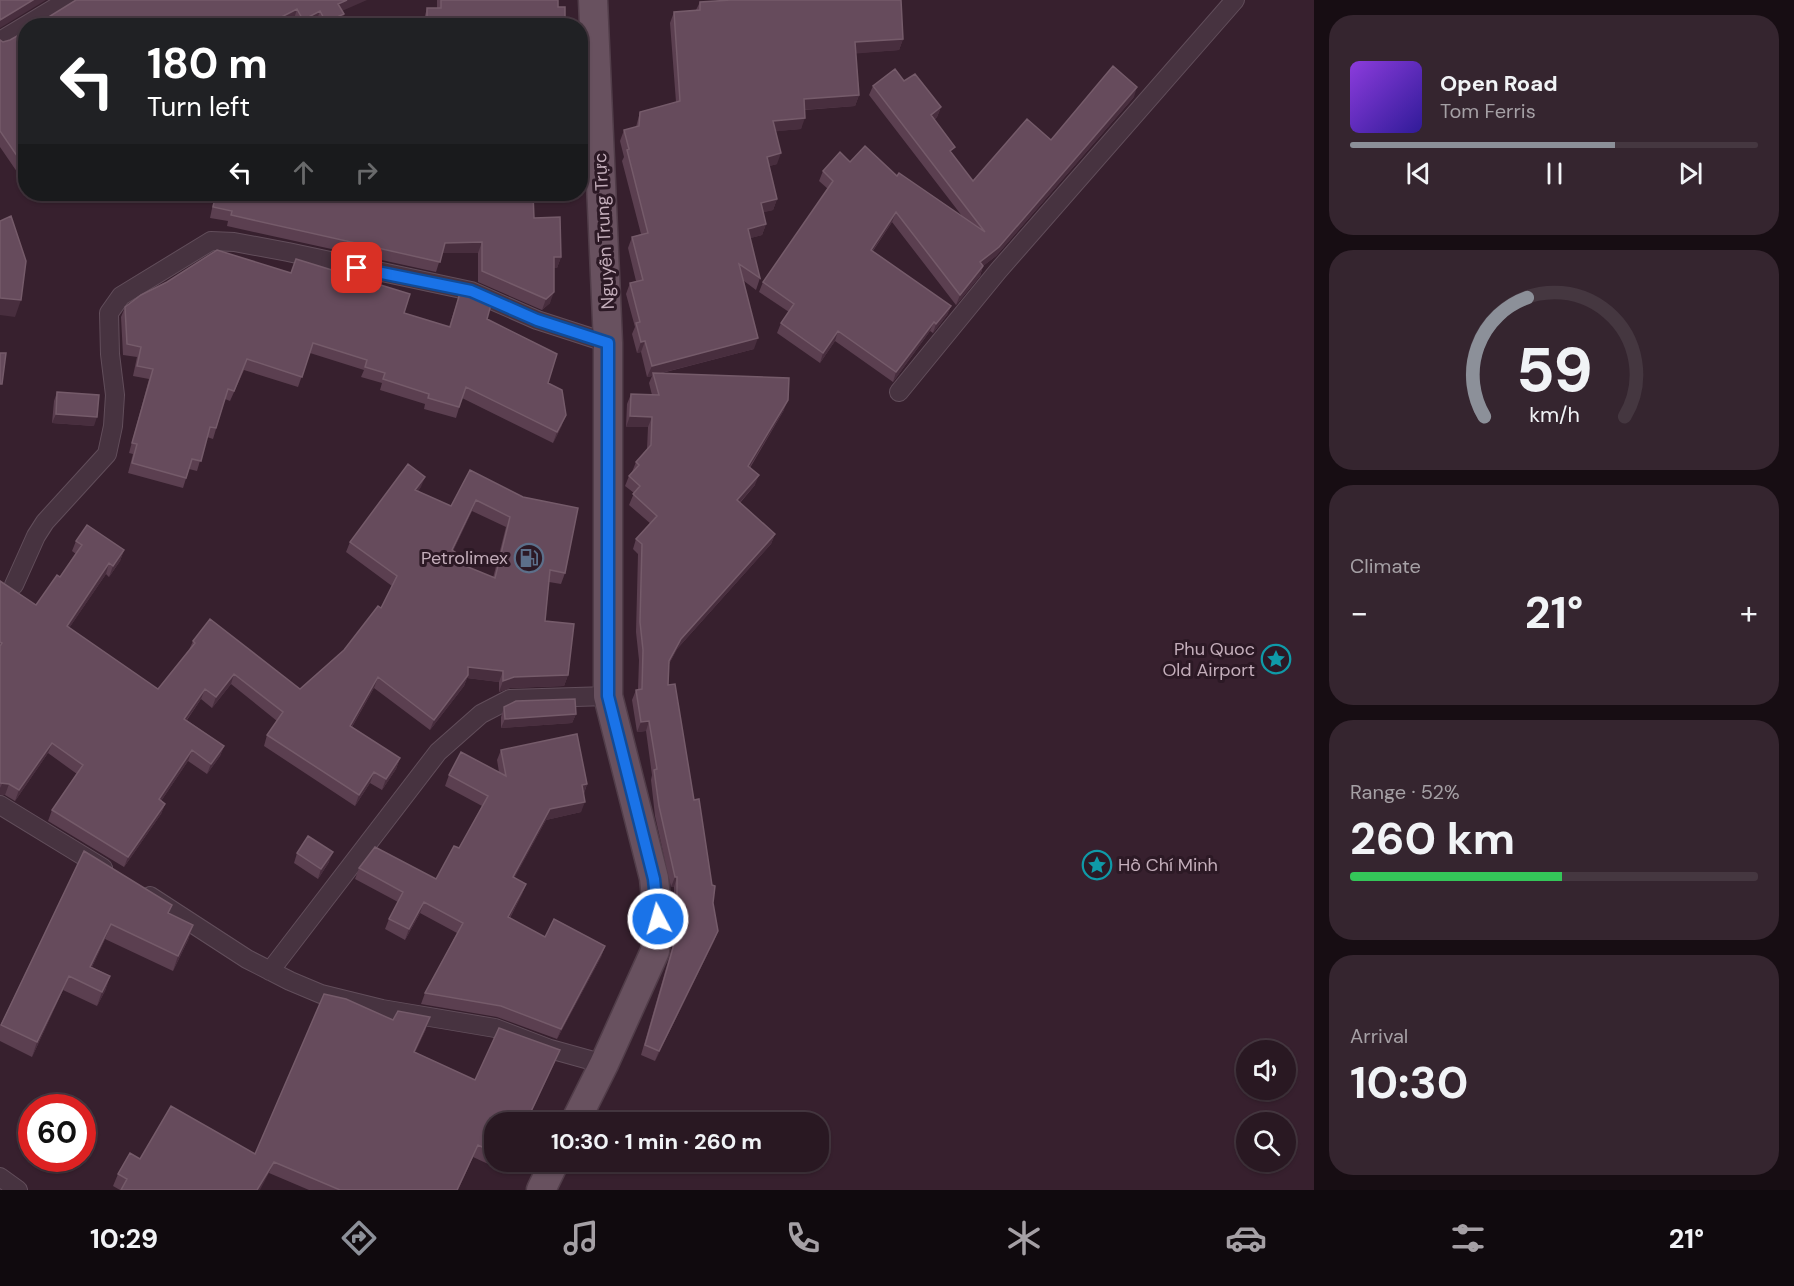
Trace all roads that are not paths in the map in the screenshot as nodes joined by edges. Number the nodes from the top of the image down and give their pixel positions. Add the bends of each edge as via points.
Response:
1 (68, 0) edge
2 (593, 0) edge
3 (1235, 0) edge
4 (38, 18) edge
5 (18, 30) edge
6 (0, 41) edge
7 (608, 343) junction
8 (900, 392) dead end
9 (14, 585) dead end
10 (608, 696) junction
11 (0, 805) edge
12 (270, 971) junction
13 (604, 1064) junction
14 (580, 1112) edge
15 (550, 1172) edge
16 (0, 1177) edge
17 (18, 1190) edge
18 (541, 1190) edge

1 - 4 street
2 - 7 main road, Nguyễn Trung Trực
3 - 8 street via 998,271
5 - 6 street
7 - 9 street via 537,320 471,291 288,252 211,241 122,296 109,313 115,395 107,454 45,522
7 - 10 main road, Nguyễn Trung Trực
10 - 12 street via 510,699 481,714 438,752
10 - 13 main road, Nguyễn Trung Trực via 654,879 658,919 655,951
11 - 12 street
12 - 13 street via 321,994 382,1009 495,1028
13 - 14 main road, Nguyễn Trung Trực
15 - 18 main road
16 - 17 street

